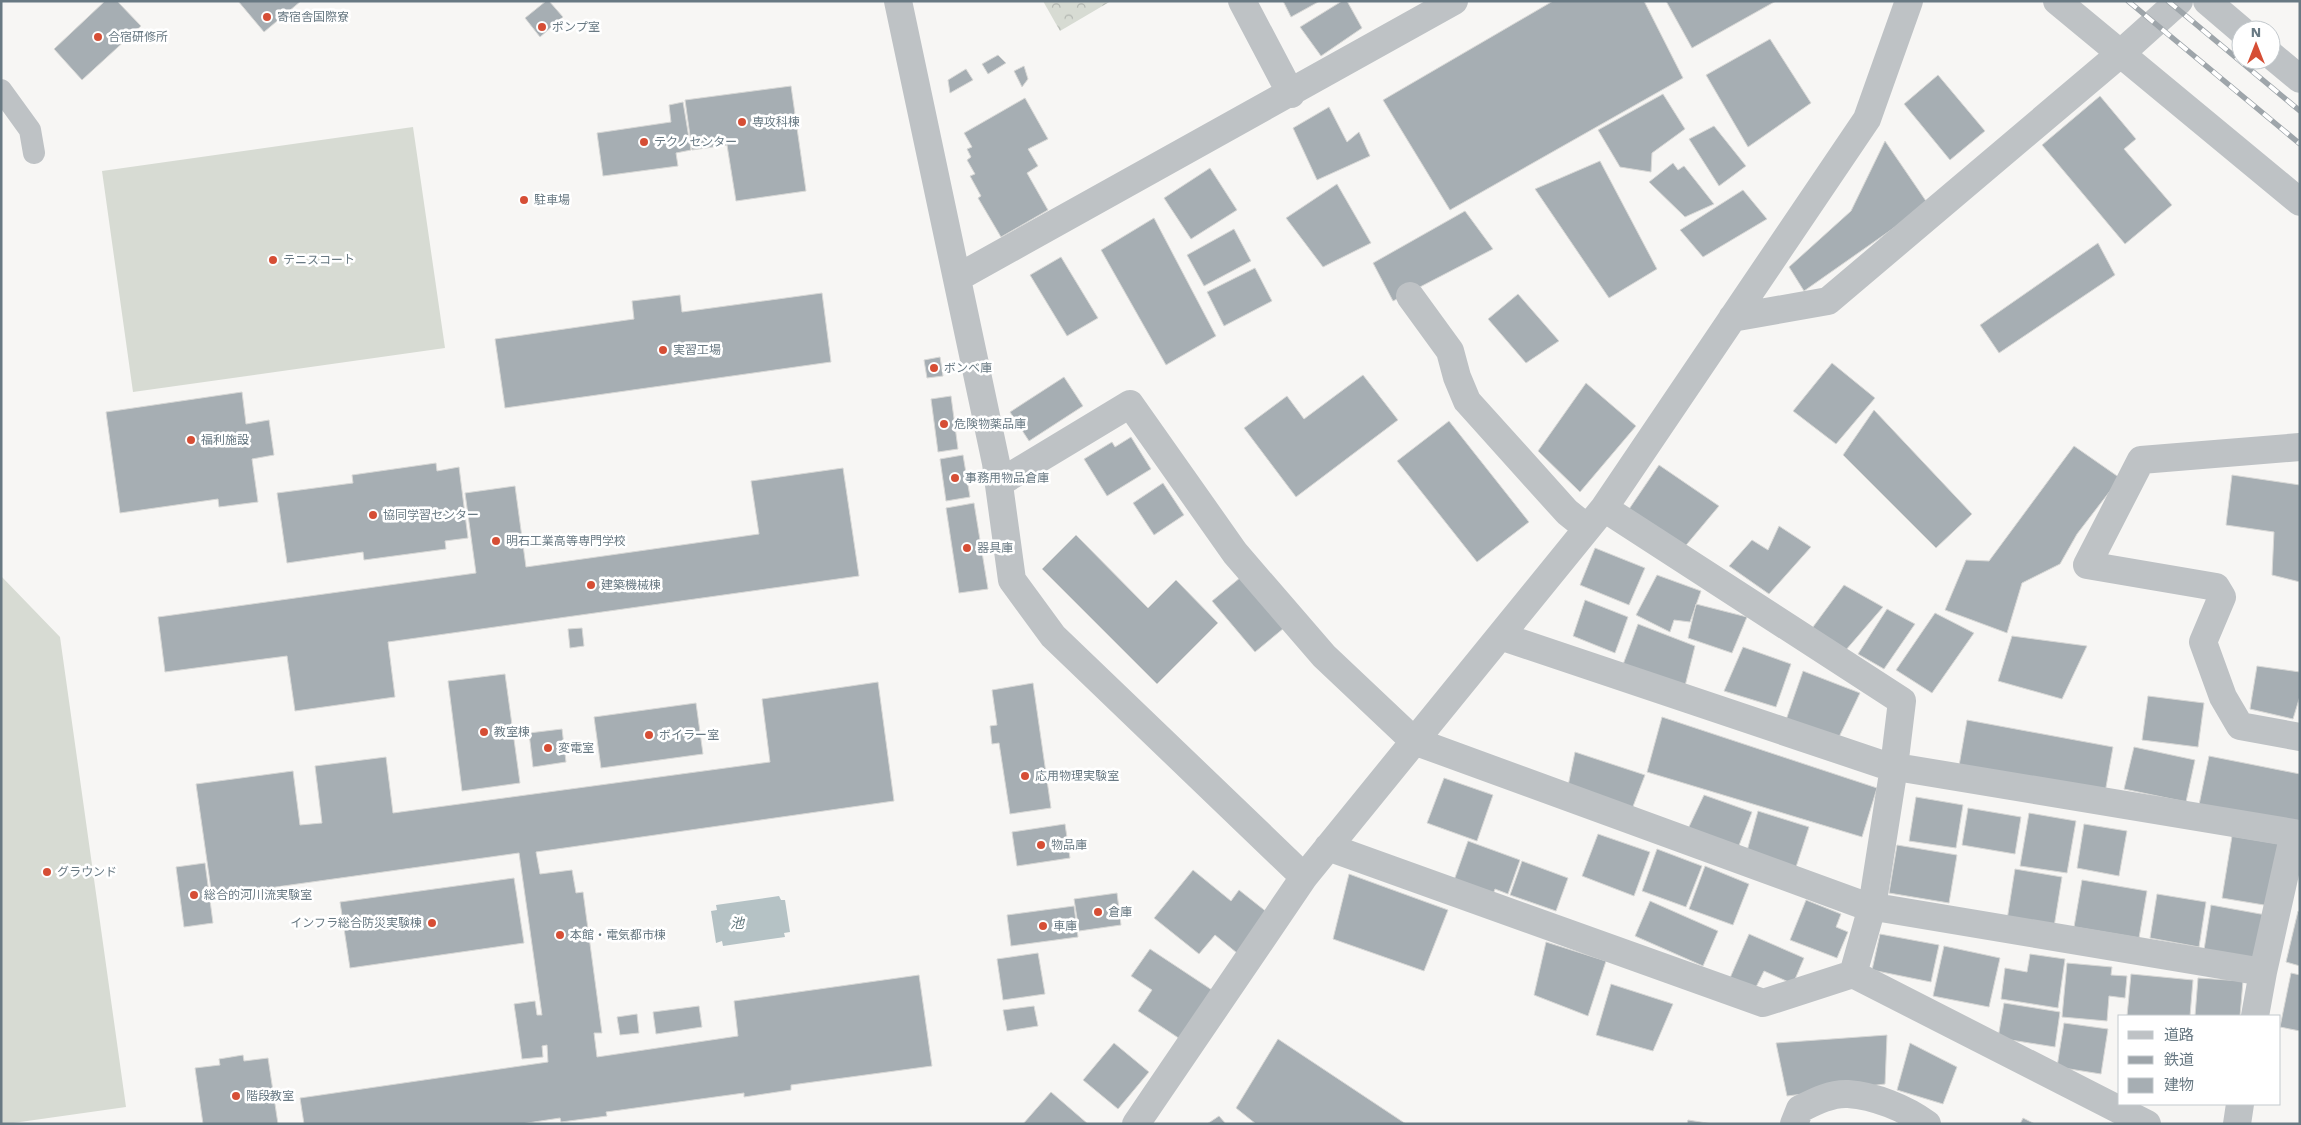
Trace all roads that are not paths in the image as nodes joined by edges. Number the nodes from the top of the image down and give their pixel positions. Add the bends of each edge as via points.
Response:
1 (898, 1) edge
2 (1242, 1) edge
3 (1454, 1) edge
4 (1909, 1) edge
5 (2057, 1) edge
6 (2178, 1) edge
7 (2207, 1) edge
8 (2231, 21) edge
9 (2120, 54) junction
10 (2281, 64) edge
11 (2300, 80) edge
12 (1, 90) edge
13 (1291, 94) junction
14 (34, 153) dead end
15 (2300, 202) edge
16 (957, 278) junction
17 (1410, 296) dead end
18 (1732, 318) junction
19 (2300, 447) edge
20 (999, 483) junction
21 (1596, 518) junction
22 (1500, 636) junction
23 (2300, 737) edge
24 (1414, 741) junction
25 (1894, 767) junction
26 (1328, 847) junction
27 (1304, 877) junction
28 (1872, 907) junction
29 (2263, 972) junction
30 (1853, 974) junction
31 (2255, 1015) edge
32 (2240, 1105) edge
33 (1136, 1124) edge
34 (1794, 1124) edge
35 (1927, 1124) edge
36 (2147, 1124) edge
37 (2237, 1124) edge

1 - 16 street
2 - 13 street
3 - 13 street
4 - 18 street via 1867,120
5 - 9 street
6 - 9 street
7 - 8 street
9 - 15 street
9 - 18 street via 1828,301
10 - 11 street
12 - 14 lane via 30,130
13 - 16 street
16 - 20 street
17 - 21 street via 1450,351 1456,377 1468,401 1566,512
18 - 21 street
19 - 23 street via 2141,460 2086,565 2216,587 2222,597 2203,642 2223,697 2240,726
20 - 24 street via 1130,404 1235,553 1324,656
20 - 27 street via 1012,580 1053,636
21 - 22 street
21 - 25 street via 1902,701
22 - 24 street
22 - 25 street
24 - 26 street
24 - 28 street
25 - 28 street
25 - 29 street via 2294,833
26 - 27 street
26 - 30 street via 1763,1003
27 - 33 street
28 - 29 street
28 - 30 street
29 - 31 street
30 - 36 street
32 - 37 street
34 - 35 street via 1800,1109 1819,1099 1847,1094 1888,1103 1914,1114

